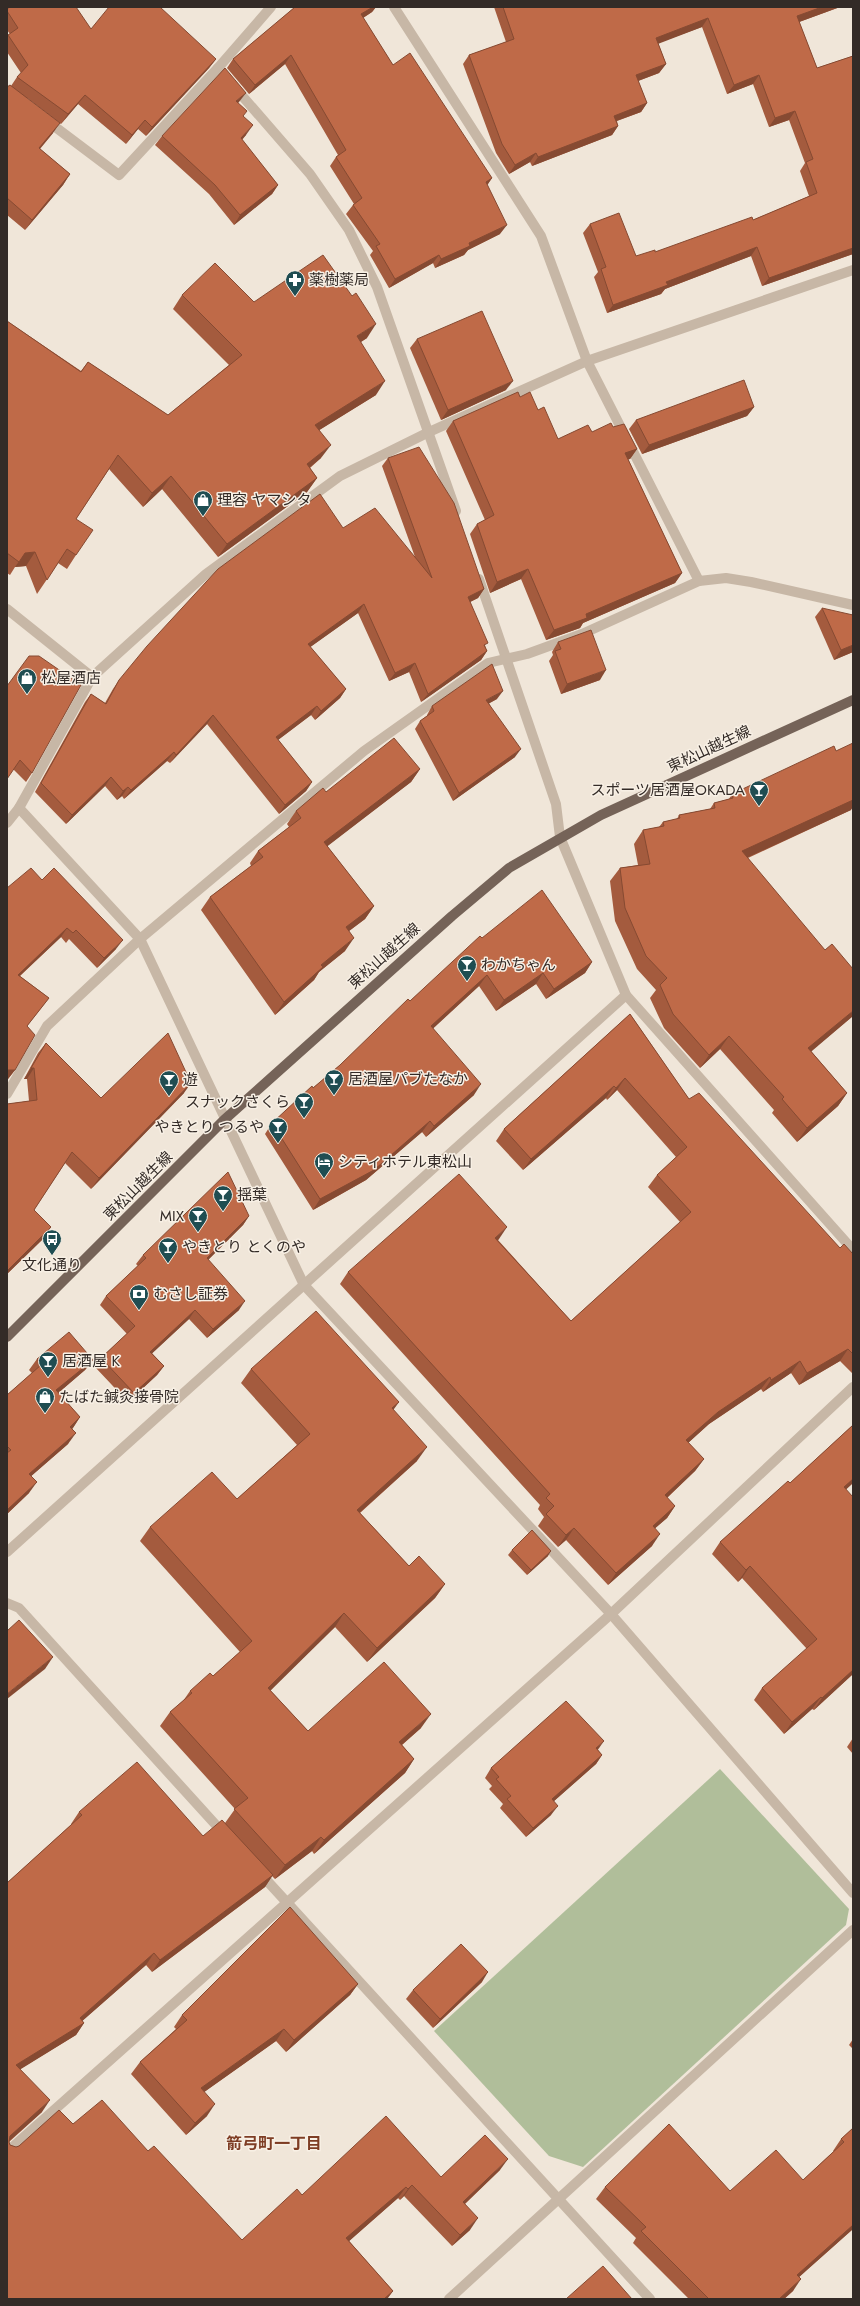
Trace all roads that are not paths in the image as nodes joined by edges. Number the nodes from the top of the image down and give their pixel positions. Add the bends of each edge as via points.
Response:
1 (271, 7) edge
2 (394, 7) edge
3 (218, 68) junction
4 (38, 114) edge
5 (853, 270) edge
6 (587, 361) junction
7 (429, 432) junction
8 (460, 522) edge
9 (475, 568) edge
10 (699, 581) junction
11 (853, 605) edge
12 (7, 609) edge
13 (506, 658) junction
14 (92, 677) junction
15 (853, 700) edge
16 (19, 808) junction
17 (7, 823) edge
18 (560, 837) junction
19 (140, 939) junction
20 (626, 995) junction
21 (7, 1094) edge
22 (224, 1120) junction
23 (853, 1250) edge
24 (304, 1286) junction
25 (7, 1337) edge
26 (853, 1388) edge
27 (7, 1552) edge
28 (7, 1603) edge
29 (611, 1614) junction
30 (233, 1843) edge
31 (254, 1867) edge
32 (853, 1893) edge
33 (286, 1902) junction
34 (853, 1930) edge
35 (7, 2152) edge
36 (558, 2199) junction
37 (449, 2299) edge
38 (650, 2299) edge

1 - 3 street
2 - 6 street via 541,236
3 - 4 street via 119,175
3 - 7 street via 310,174 349,230 377,287
5 - 6 street
6 - 7 street
6 - 10 street
7 - 8 street
7 - 14 street via 340,476 206,574
9 - 13 street
10 - 11 street via 726,578
10 - 13 street via 582,634 527,654
12 - 14 street
13 - 18 street via 556,804
13 - 19 street via 488,663 364,751
14 - 16 street
15 - 18 main road, 東松山越生線 via 601,815
16 - 17 street
16 - 19 street
18 - 20 street
18 - 22 main road, 東松山越生線 via 509,868 452,916
19 - 21 street via 47,1026
19 - 22 street
20 - 23 street
20 - 24 street
22 - 24 street
22 - 25 main road, 東松山越生線
24 - 27 street
24 - 29 street
26 - 29 street
28 - 30 street via 19,1608
29 - 32 street
29 - 33 street
31 - 33 street
33 - 35 street
33 - 36 street
34 - 36 street
36 - 37 street
36 - 38 street

